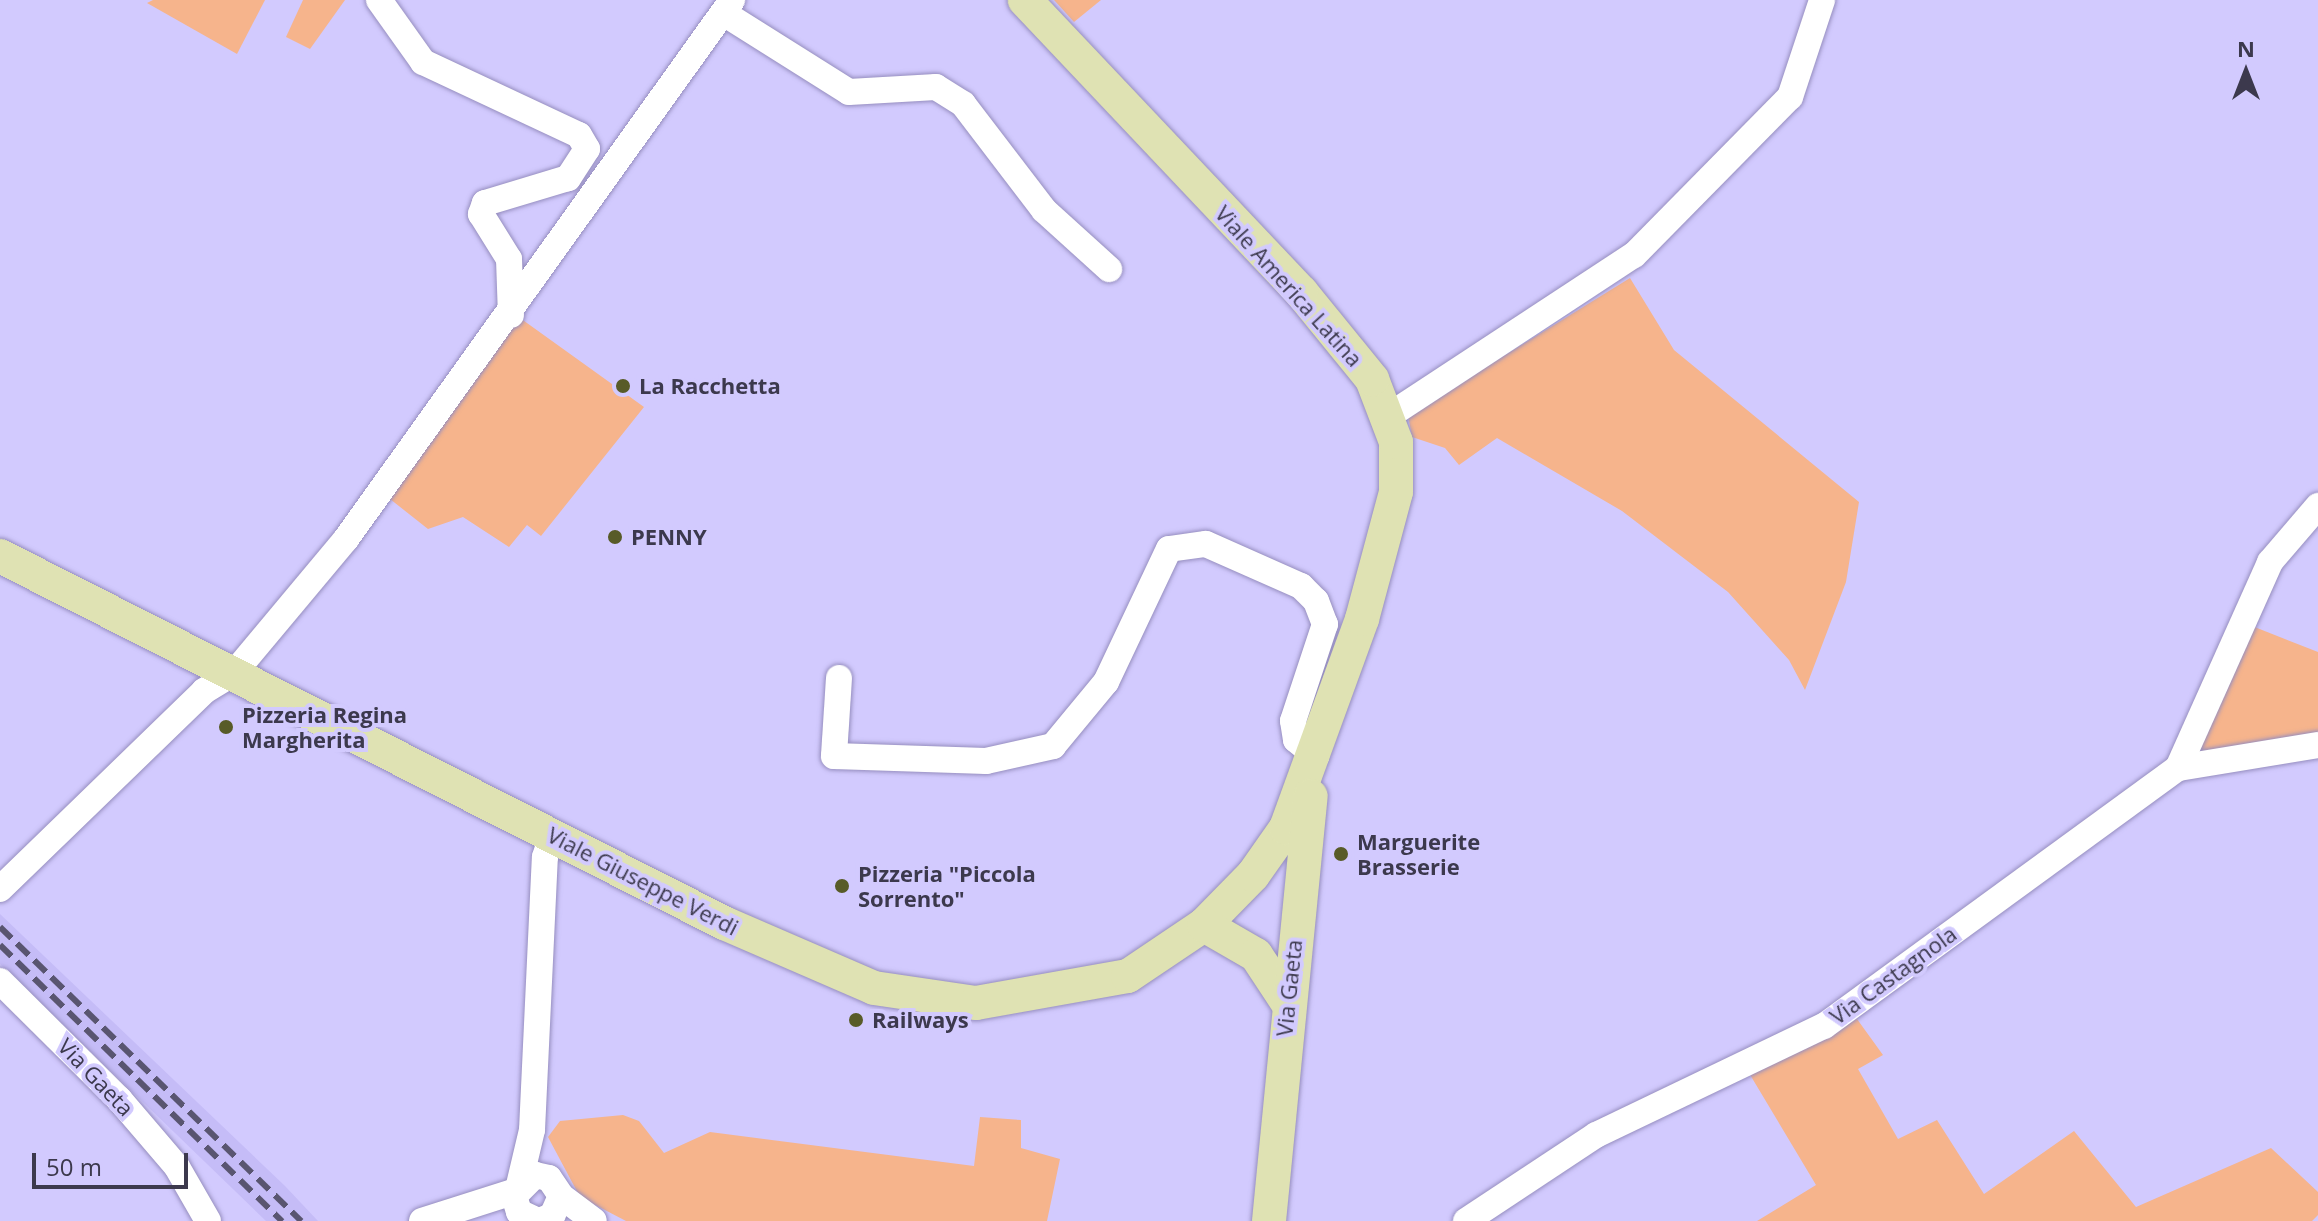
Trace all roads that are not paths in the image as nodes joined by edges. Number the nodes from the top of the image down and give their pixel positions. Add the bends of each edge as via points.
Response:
1 (379, 0) edge
2 (1025, 0) edge
3 (1822, 0) edge
4 (729, 7) edge
5 (1109, 269) dead end
6 (511, 315) junction
7 (1387, 417) junction
8 (2318, 506) edge
9 (0, 556) edge
10 (234, 673) junction
11 (839, 678) dead end
12 (2318, 745) edge
13 (1316, 756) junction
14 (2178, 768) junction
15 (552, 836) junction
16 (1253, 875) junction
17 (0, 889) edge
18 (1297, 909) junction
19 (1204, 925) junction
20 (0, 981) edge
21 (1287, 1002) junction
22 (532, 1130) junction
23 (517, 1188) junction
24 (547, 1211) edge
25 (460, 1213) junction
26 (208, 1221) edge
27 (422, 1221) edge
28 (594, 1221) edge
29 (1269, 1221) edge
30 (1466, 1221) edge

1 - 6 street via 423,62 579,135 587,149 568,178 485,203 481,214 509,259
2 - 7 main road, Viale America Latina via 1301,292 1372,379
3 - 7 street via 1790,97 1634,255
4 - 5 street via 849,92 936,87 963,104 1044,210
4 - 6 street
6 - 10 street via 346,539
7 - 13 main road, Viale America Latina via 1396,442 1396,492
8 - 14 street via 2270,562
9 - 10 main road, Viale Giuseppe Verdi
10 - 15 main road, Viale Giuseppe Verdi
10 - 17 street via 204,691
11 - 13 street via 834,756 986,761 1053,746 1106,682 1169,549 1206,544 1301,586 1316,601 1325,624 1293,721 1296,740
12 - 14 street, Via Castagnola
13 - 16 main road, Viale America Latina via 1286,828
13 - 18 main road, Via Gaeta
14 - 30 street, Via Castagnola via 1824,1026 1596,1135
15 - 19 main road, Viale Giuseppe Verdi via 874,988 976,1003 1128,976
15 - 22 street via 545,857
16 - 18 main road via 1283,882
16 - 19 main road, Viale America Latina
18 - 21 main road, Via Gaeta
19 - 21 main road via 1256,955
20 - 26 street, Via Gaeta via 128,1110 177,1167
21 - 29 main road, Via Gaeta
22 - 23 street
22 - 24 street
23 - 24 street
23 - 24 street via 535,1175
23 - 25 street
24 - 25 street
24 - 28 street
25 - 27 street

